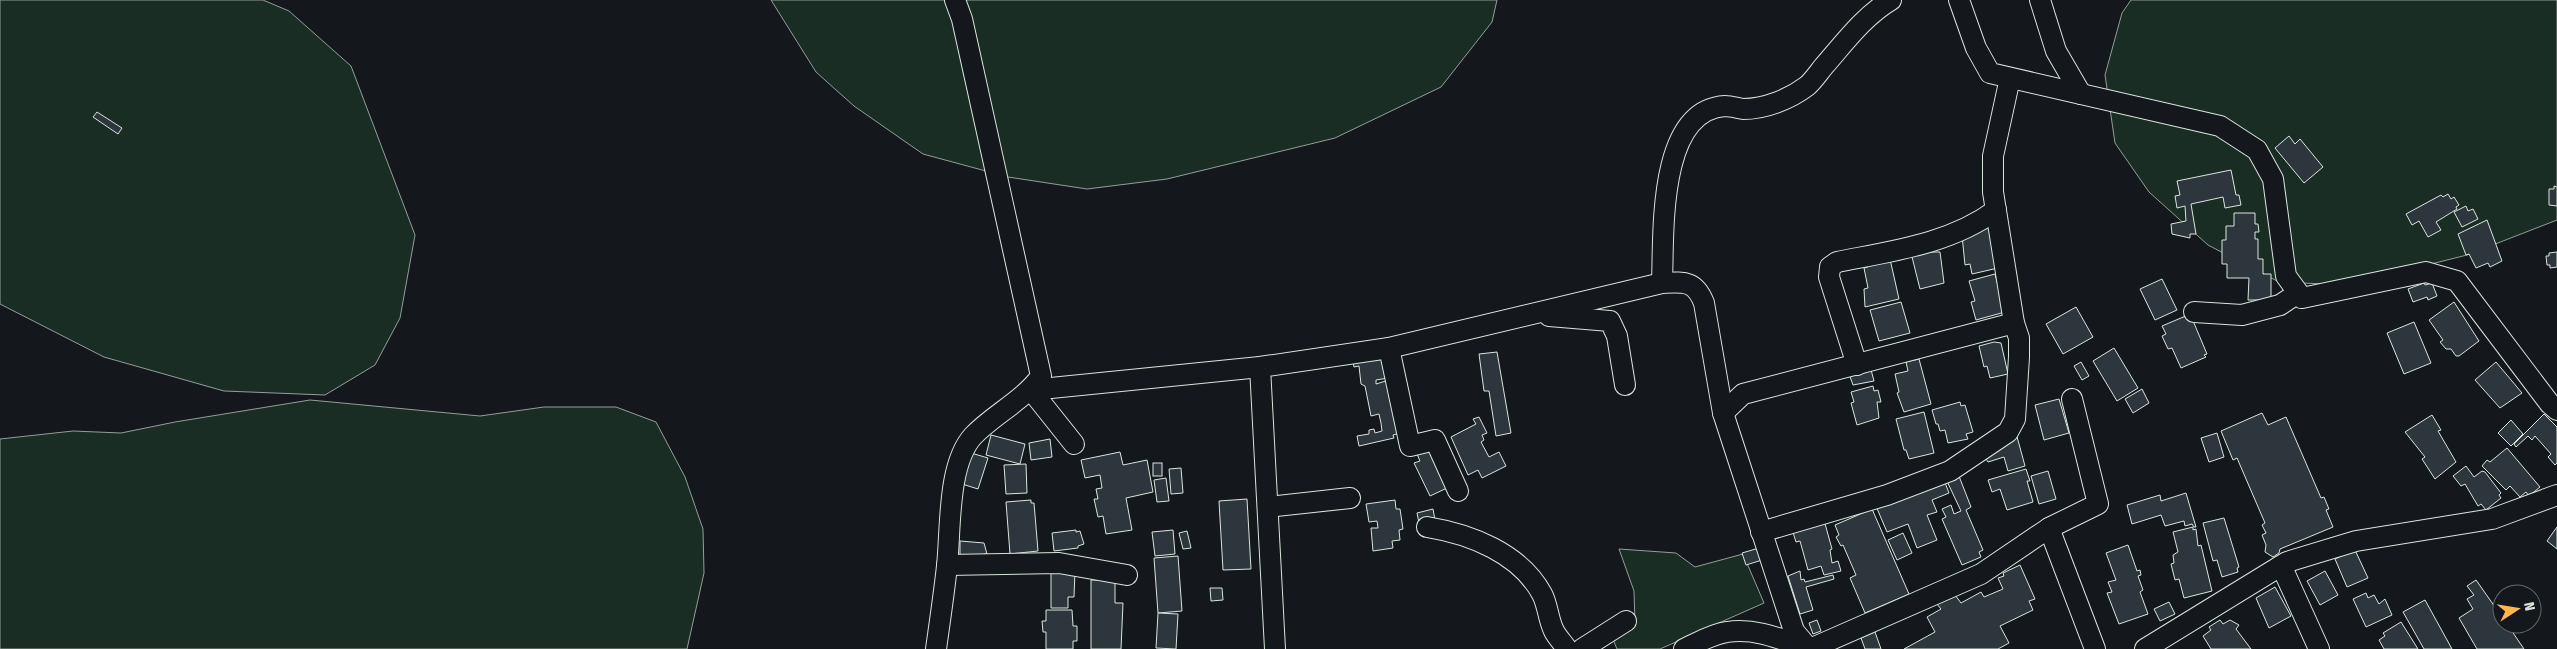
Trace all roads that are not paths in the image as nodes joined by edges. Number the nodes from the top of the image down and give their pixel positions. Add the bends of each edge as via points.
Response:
1 (955, 0) edge
2 (1891, 0) edge
3 (1959, 0) edge
4 (2040, 0) edge
5 (2010, 78) junction
6 (2081, 94) junction
7 (1996, 210) junction
8 (1662, 283) junction
9 (2298, 293) junction
10 (1539, 311) junction
11 (2194, 312) dead end
12 (2014, 323) junction
13 (1389, 348) junction
14 (1857, 365) junction
15 (1260, 367) junction
16 (1625, 385) dead end
17 (1031, 390) junction
18 (2072, 398) dead end
19 (2557, 410) edge
20 (1723, 413) junction
21 (1074, 444) dead end
22 (1458, 491) dead end
23 (2557, 495) edge
24 (1350, 498) dead end
25 (1268, 507) junction
26 (1427, 527) dead end
27 (2049, 528) junction
28 (1761, 532) junction
29 (947, 565) junction
30 (2279, 567) junction
31 (1127, 575) dead end
32 (1626, 621) dead end
33 (936, 649) edge
34 (1275, 649) edge
35 (1567, 649) edge
36 (1582, 649) edge
37 (1684, 649) edge
38 (1810, 649) edge
39 (2095, 649) edge
40 (2145, 649) edge
41 (2318, 649) edge

1 - 17 street via 1041,376
2 - 8 street via 1872,11 1807,85 1787,98 1764,106 1744,109 1725,106 1697,114 1680,138 1670,167
3 - 5 street via 1976,48 1990,73
4 - 6 street via 2056,51
5 - 6 street
5 - 7 street via 1993,156
6 - 9 street via 2220,126 2256,150 2273,179 2286,276
7 - 12 street
7 - 14 street via 1963,229 1924,244 1837,262 1830,267 1829,277
8 - 10 street
8 - 20 street via 1685,282 1699,290
9 - 11 street via 2280,304 2242,315
9 - 19 street via 2302,298 2426,272 2457,281
10 - 13 street
10 - 16 street via 1544,316 1610,321 1617,336
12 - 14 street
12 - 28 street via 2019,338 2019,357 2015,419 2008,432 1950,471 1887,495
13 - 15 street
13 - 22 street via 1410,446 1435,440
14 - 20 street via 1743,394
15 - 17 street
15 - 25 street
17 - 21 street
17 - 29 street via 972,437 954,480
18 - 27 street via 2098,504
20 - 28 street
23 - 30 street via 2492,519 2356,541
24 - 25 street
25 - 34 street
26 - 35 street via 1474,538 1502,552 1542,594 1554,632
27 - 38 street via 1981,574
27 - 39 street
28 - 38 street via 1794,631
29 - 31 street via 1059,563
29 - 33 street
30 - 40 street
30 - 41 street
32 - 36 street
37 - 38 street via 1725,632 1743,630

